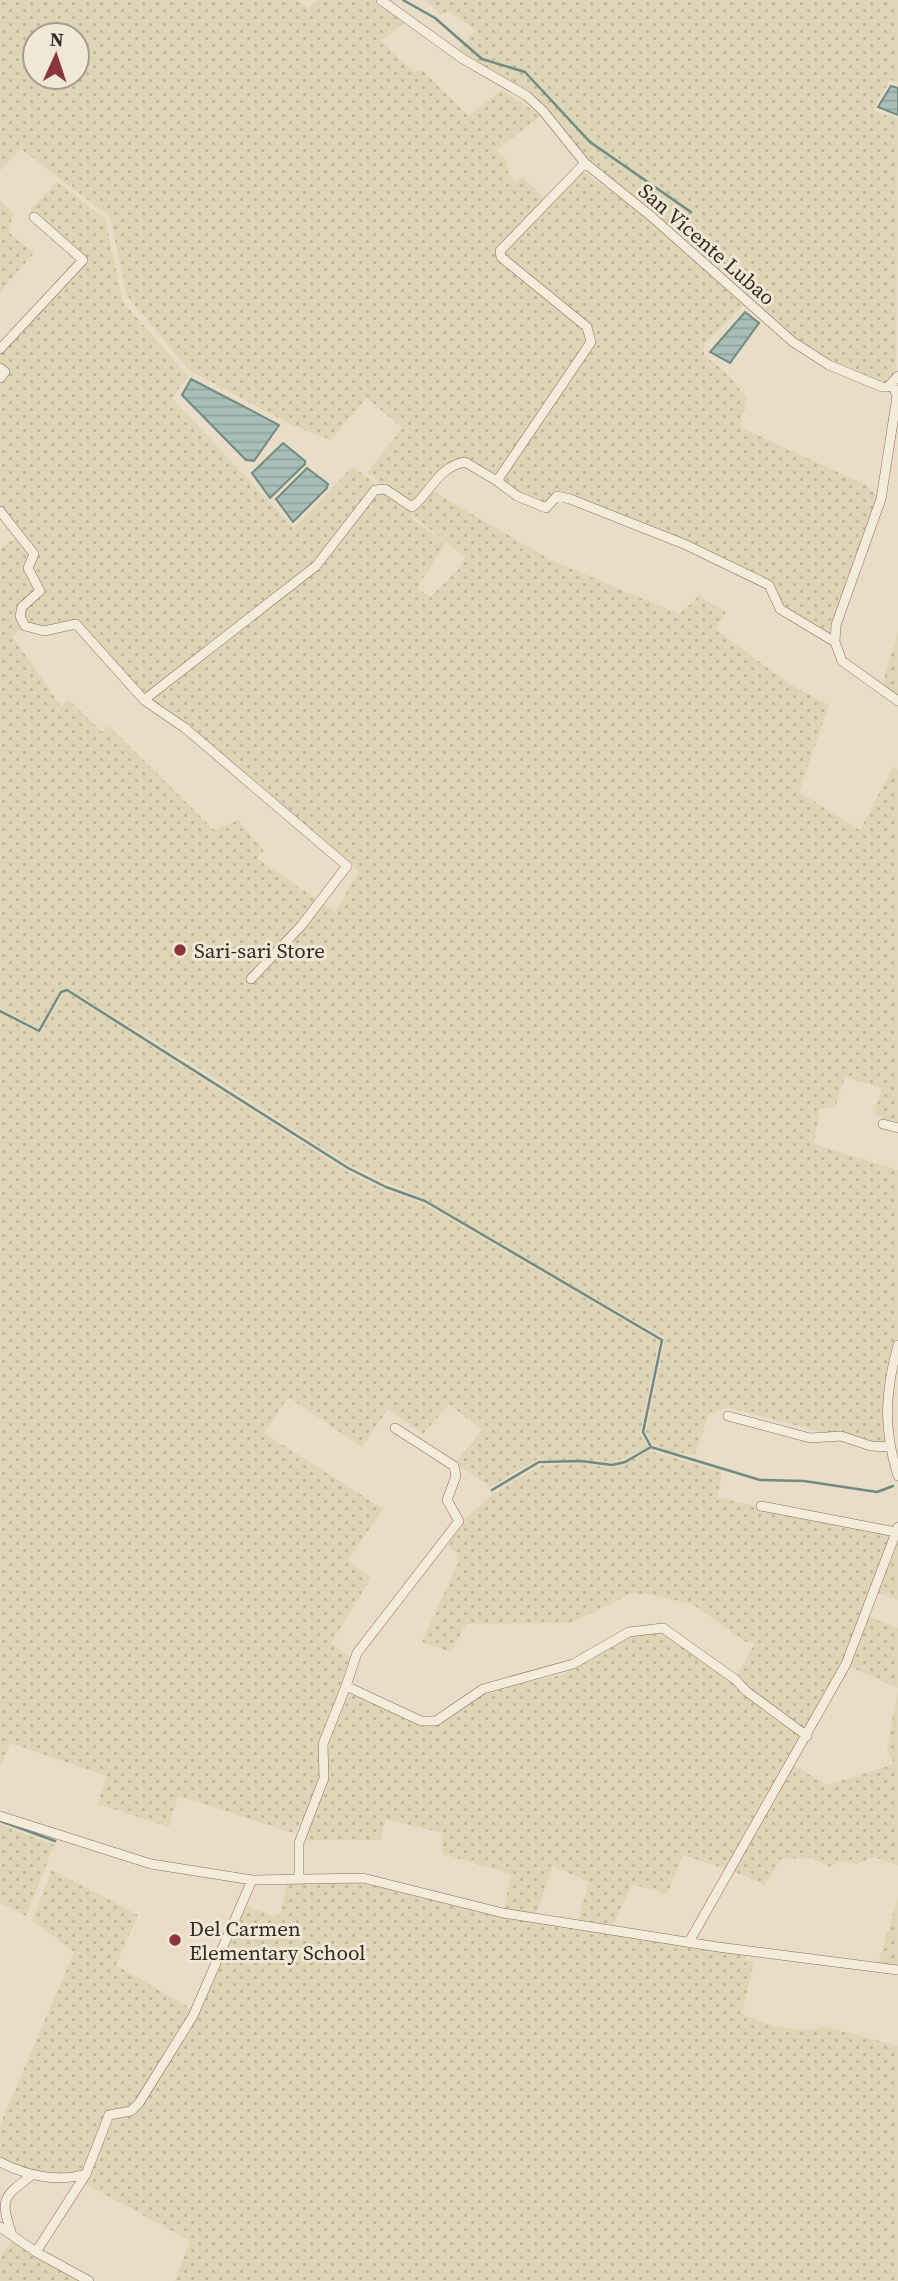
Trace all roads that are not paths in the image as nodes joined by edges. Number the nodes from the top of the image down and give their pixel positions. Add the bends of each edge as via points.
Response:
1 (381, 0) edge
2 (585, 163) junction
3 (34, 217) dead end
4 (0, 349) edge
5 (0, 368) edge
6 (898, 376) edge
7 (0, 378) edge
8 (892, 384) junction
9 (497, 481) junction
10 (0, 511) edge
11 (835, 642) junction
12 (144, 700) junction
13 (898, 701) edge
14 (251, 979) dead end
15 (883, 1124) dead end
16 (898, 1128) edge
17 (898, 1345) edge
18 (728, 1416) dead end
19 (395, 1428) dead end
20 (889, 1447) junction
21 (898, 1476) edge
22 (761, 1506) dead end
23 (897, 1530) edge
24 (346, 1686) junction
25 (807, 1736) junction
26 (0, 1816) edge
27 (299, 1878) junction
28 (252, 1880) junction
29 (690, 1942) junction
30 (898, 1970) edge
31 (0, 2162) edge
32 (86, 2174) junction
33 (32, 2175) junction
34 (0, 2227) edge
35 (12, 2235) junction
36 (36, 2252) junction
37 (89, 2281) edge

1 - 2 street, San Vicente Lubao via 463,59 513,86 543,111
2 - 8 street, San Vicente Lubao via 793,342 829,365 882,387
2 - 9 street via 500,251 501,257 587,327 591,342
3 - 4 street via 83,260
5 - 7 street via 5,372
6 - 8 street
8 - 11 street via 897,396 884,485 836,625
9 - 11 street via 546,508 557,496 570,499 684,544 769,585 780,608
9 - 12 street via 465,462 431,483 412,507 385,489 375,490 316,566
10 - 12 street via 34,554 28,568 40,591 22,607 25,626 44,631 76,624
11 - 13 street via 842,661
12 - 14 street via 185,729 347,866 301,926
15 - 16 street
17 - 20 street via 886,1396
18 - 20 street via 810,1438 841,1436
19 - 24 street via 454,1466 456,1476 447,1500 458,1521 357,1653
20 - 21 street
22 - 23 street
23 - 25 street via 846,1664
24 - 25 street via 421,1721 436,1721 483,1689 565,1667 629,1632 663,1628
24 - 27 street via 323,1744 324,1778 299,1843
25 - 29 street
26 - 28 street via 151,1864
27 - 28 street
27 - 29 street via 363,1878 503,1913
28 - 32 street via 193,2015 139,2103 131,2111 109,2115
29 - 30 street
31 - 33 street
32 - 33 street
32 - 36 street
33 - 35 street via 6,2195 3,2206
34 - 35 street
35 - 36 street
36 - 37 street

